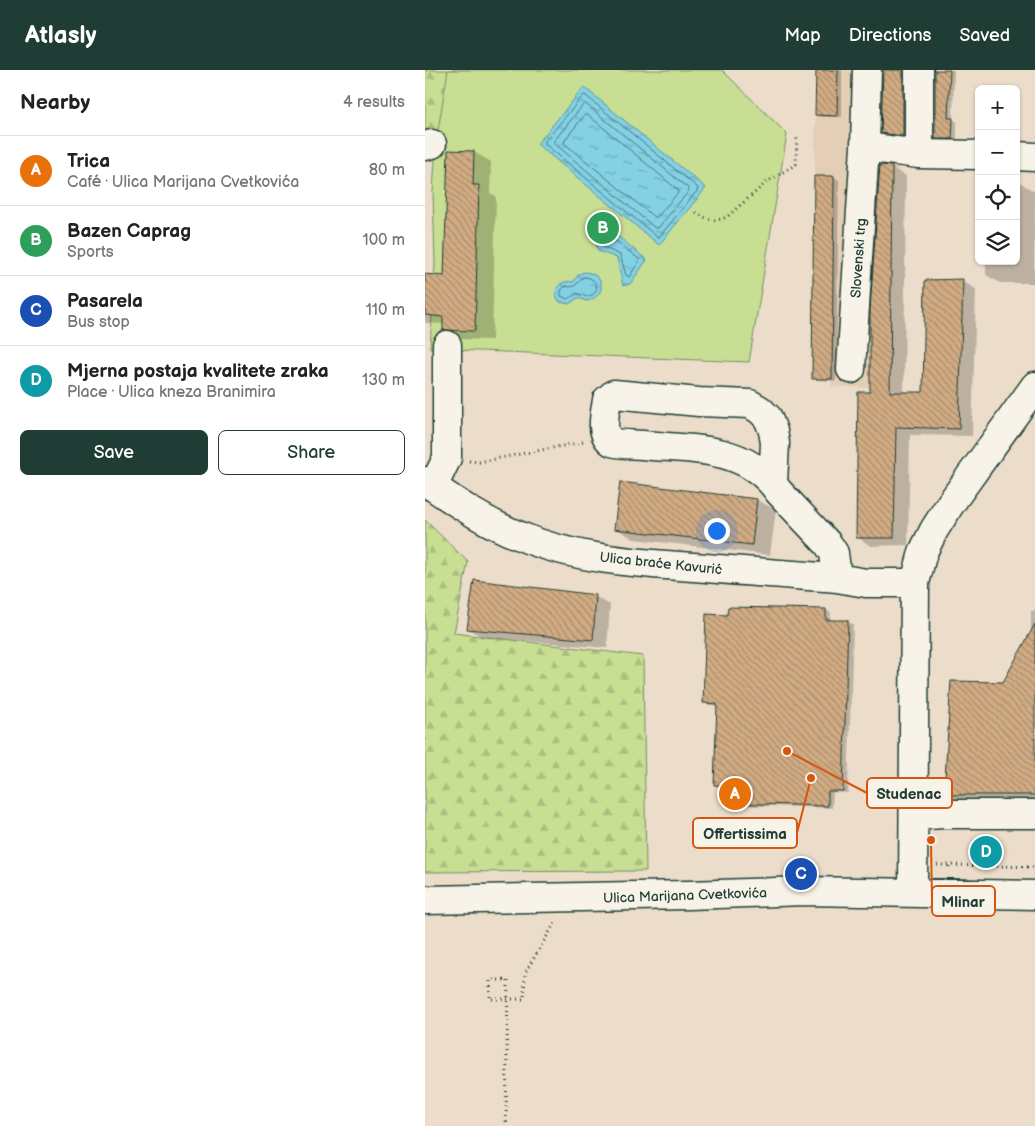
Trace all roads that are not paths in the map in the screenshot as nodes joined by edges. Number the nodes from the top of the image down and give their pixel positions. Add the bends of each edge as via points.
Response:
1 (867, 70) edge
2 (919, 70) edge
3 (865, 148) junction
4 (919, 154) junction
5 (975, 155) edge
6 (1020, 156) edge
7 (1035, 157) edge
8 (447, 345) dead end
9 (851, 369) dead end
10 (1035, 386) edge
11 (773, 483) junction
12 (429, 484) edge
13 (837, 578) junction
14 (915, 583) junction
15 (1035, 814) edge
16 (914, 816) junction
17 (913, 892) junction
18 (1035, 895) edge
19 (425, 900) edge

1 - 3 street, Slovenski trg
2 - 4 street
3 - 4 street
3 - 9 street, Slovenski trg
4 - 5 street
6 - 7 street
8 - 12 street via 447,458
10 - 14 street via 934,530 923,552
11 - 11 street via 773,431 768,418 750,404 614,394 607,400 604,430 609,440 725,453 745,461
11 - 13 street via 828,544 834,554
12 - 13 street, Ulica braće Kavurić via 493,524 520,537 569,552 610,560
13 - 14 street, Ulica braće Kavurić via 866,583
14 - 16 street
15 - 16 street
16 - 17 street
17 - 18 street, Ulica Marijana Cvetkovića
17 - 19 street, Ulica Marijana Cvetkovića via 804,891

